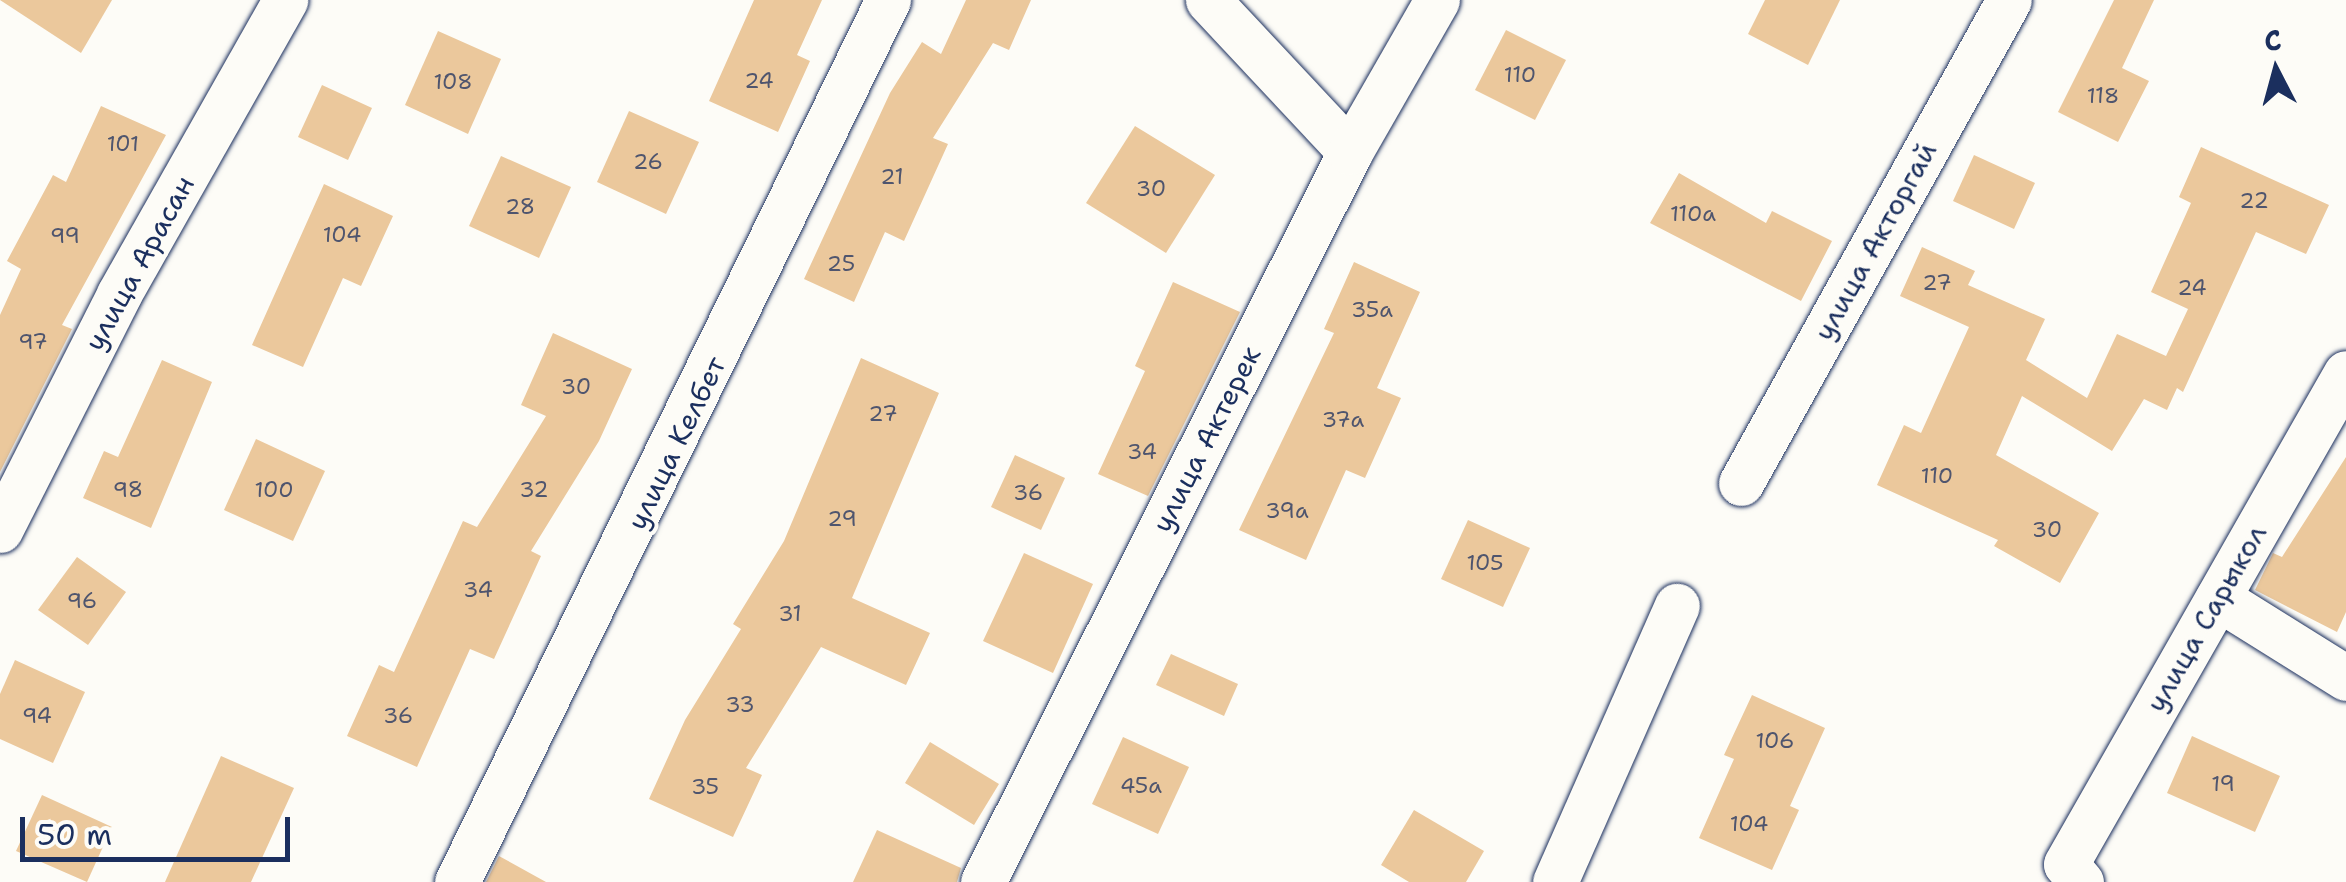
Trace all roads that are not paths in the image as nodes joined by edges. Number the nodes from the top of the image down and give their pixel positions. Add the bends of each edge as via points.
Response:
1 (285, 0) edge
2 (888, 0) edge
3 (1208, 0) edge
4 (1436, 0) edge
5 (2008, 0) edge
6 (1350, 152) junction
7 (2346, 373) edge
8 (1741, 483) dead end
9 (0, 530) edge
10 (2218, 598) junction
11 (1678, 606) dead end
12 (2346, 678) edge
13 (2074, 873) edge
14 (457, 882) edge
15 (984, 882) edge
16 (1555, 882) edge

1 - 9 street, улица Арасан via 119,294
2 - 14 street, улица Келбет
3 - 6 street
4 - 6 street, улица Актерек
5 - 8 street, улица Акторгай
6 - 15 street, улица Актерек
7 - 10 street, улица Сарыкол
10 - 12 street
10 - 13 street, улица Сарыкол
11 - 16 street

